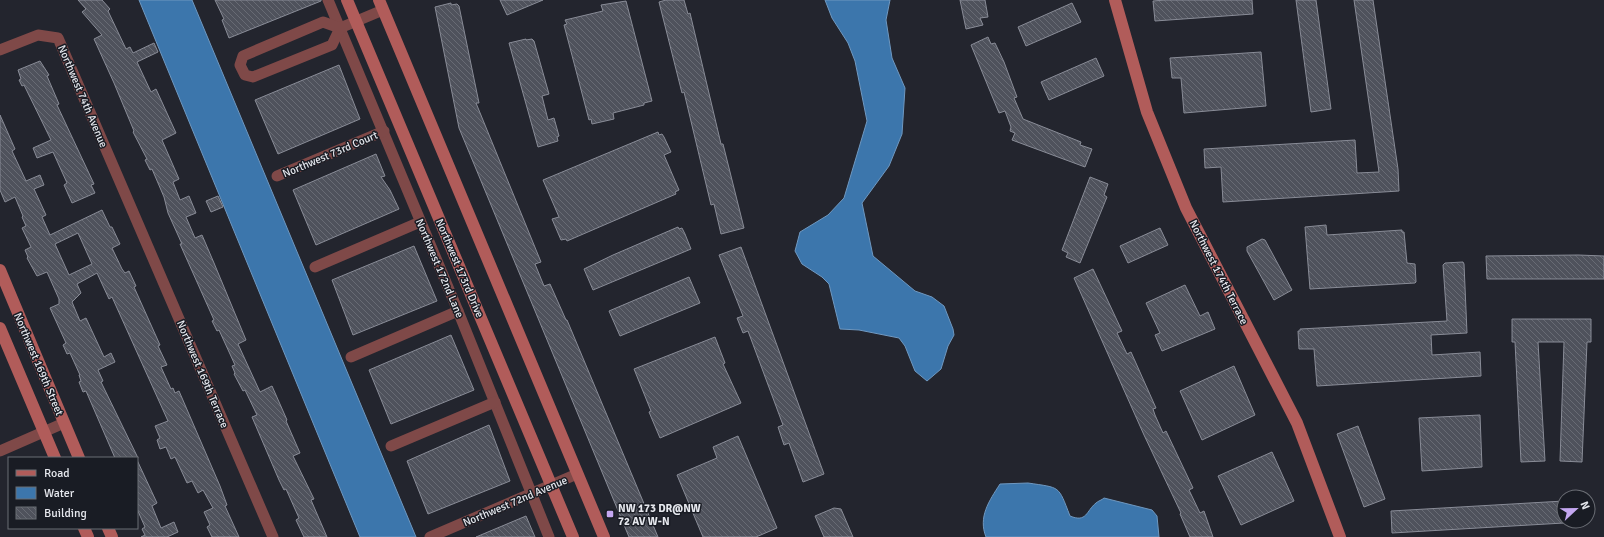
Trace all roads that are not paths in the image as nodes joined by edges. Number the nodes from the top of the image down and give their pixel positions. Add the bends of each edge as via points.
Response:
1 (328, 0) edge
2 (347, 0) edge
3 (1115, 0) edge
4 (381, 5) edge
5 (356, 20) junction
6 (340, 28) junction
7 (0, 50) edge
8 (384, 131) junction
9 (277, 176) dead end
10 (132, 210) joint
11 (420, 222) junction
12 (315, 266) dead end
13 (0, 270) edge
14 (458, 311) junction
15 (0, 328) edge
16 (351, 357) dead end
17 (495, 402) junction
18 (64, 423) junction
19 (44, 432) junction
20 (390, 446) dead end
21 (0, 451) edge
22 (54, 457) edge
23 (79, 457) edge
24 (577, 474) junction
25 (551, 485) junction
26 (531, 494) junction
27 (273, 537) edge
28 (430, 537) edge
29 (549, 537) edge
30 (573, 537) edge
31 (604, 537) edge
32 (1340, 537) edge

1 - 6 street, Northwest 172nd Lane
2 - 5 street, Northwest 173rd Drive
3 - 32 street, Northwest 174th Terrace via 1147,112 1186,208 1297,423
4 - 5 street
4 - 24 street
5 - 6 street
5 - 25 street, Northwest 173rd Drive
6 - 6 street via 323,22 243,56 240,65 245,75 253,77 332,45
6 - 8 street, Northwest 172nd Lane
7 - 10 street, Northwest 74th Avenue via 38,34 58,38
8 - 9 street, Northwest 73rd Court
8 - 11 street, Northwest 172nd Lane
10 - 27 street, Northwest 169th Terrace
11 - 12 street
11 - 14 street, Northwest 172nd Lane
13 - 18 street, Northwest 169th Street
14 - 16 street
14 - 17 street, Northwest 172nd Lane
15 - 19 street, Northwest 169th Street
17 - 20 street
17 - 26 street, Northwest 172nd Lane
18 - 19 street
18 - 23 street, Northwest 169th Street
19 - 21 street
19 - 22 street, Northwest 169th Street
24 - 25 street, Northwest 72nd Avenue
24 - 31 street
25 - 26 street, Northwest 72nd Avenue
25 - 30 street, Northwest 173rd Drive
26 - 28 street, Northwest 72nd Avenue
26 - 29 street, Northwest 172nd Lane

